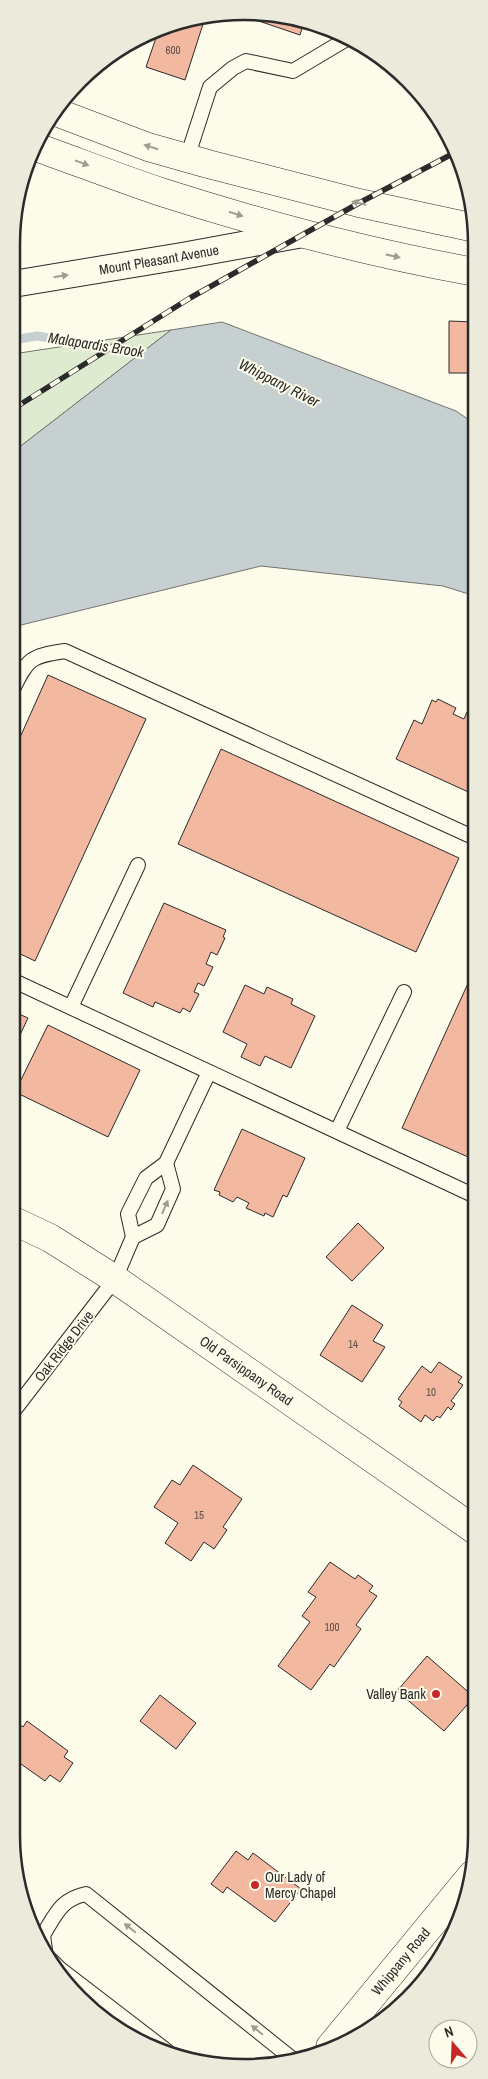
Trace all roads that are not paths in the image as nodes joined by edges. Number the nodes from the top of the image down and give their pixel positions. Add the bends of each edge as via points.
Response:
1 (341, 42) edge
2 (62, 114) edge
3 (41, 149) edge
4 (187, 158) junction
5 (468, 226) edge
6 (303, 234) junction
7 (468, 271) edge
8 (20, 283) edge
9 (20, 674) edge
10 (468, 835) edge
11 (138, 865) dead end
12 (20, 984) edge
13 (404, 992) dead end
14 (71, 1007) junction
15 (210, 1072) junction
16 (337, 1132) junction
17 (166, 1163) junction
18 (468, 1193) edge
19 (20, 1224) edge
20 (133, 1237) junction
21 (115, 1279) junction
22 (20, 1403) edge
23 (468, 1525) edge
24 (462, 1887) edge
25 (452, 1919) edge
26 (43, 1934) edge
27 (419, 1938) junction
28 (72, 1978) edge
29 (151, 2039) edge
30 (337, 2039) edge
31 (288, 2055) edge

1 - 4 lane via 293,71 246,61 233,68 210,87
4 -> 2 main road
3 -> 6 main road via 161,192
5 -> 4 main road via 359,203
6 -> 7 main road
8 -> 6 street, Mount Pleasant Avenue
9 - 10 lane via 37,655 65,651
11 - 14 lane
12 - 14 lane
13 - 16 lane
14 - 15 lane
15 - 16 lane
15 - 17 lane
16 - 18 lane
17 - 20 lane via 146,1178 128,1214
20 -> 17 lane via 157,1226 173,1189
19 - 21 main road, Old Parsippany Road via 50,1238
20 - 21 lane, Oak Ridge Drive
21 - 22 lane, Oak Ridge Drive
21 - 23 main road, Old Parsippany Road
24 - 27 main road, Whippany Road
25 - 27 main road
31 -> 26 lane via 86,1894 72,1897 61,1907
27 - 30 main road, Whippany Road
28 - 29 lane

